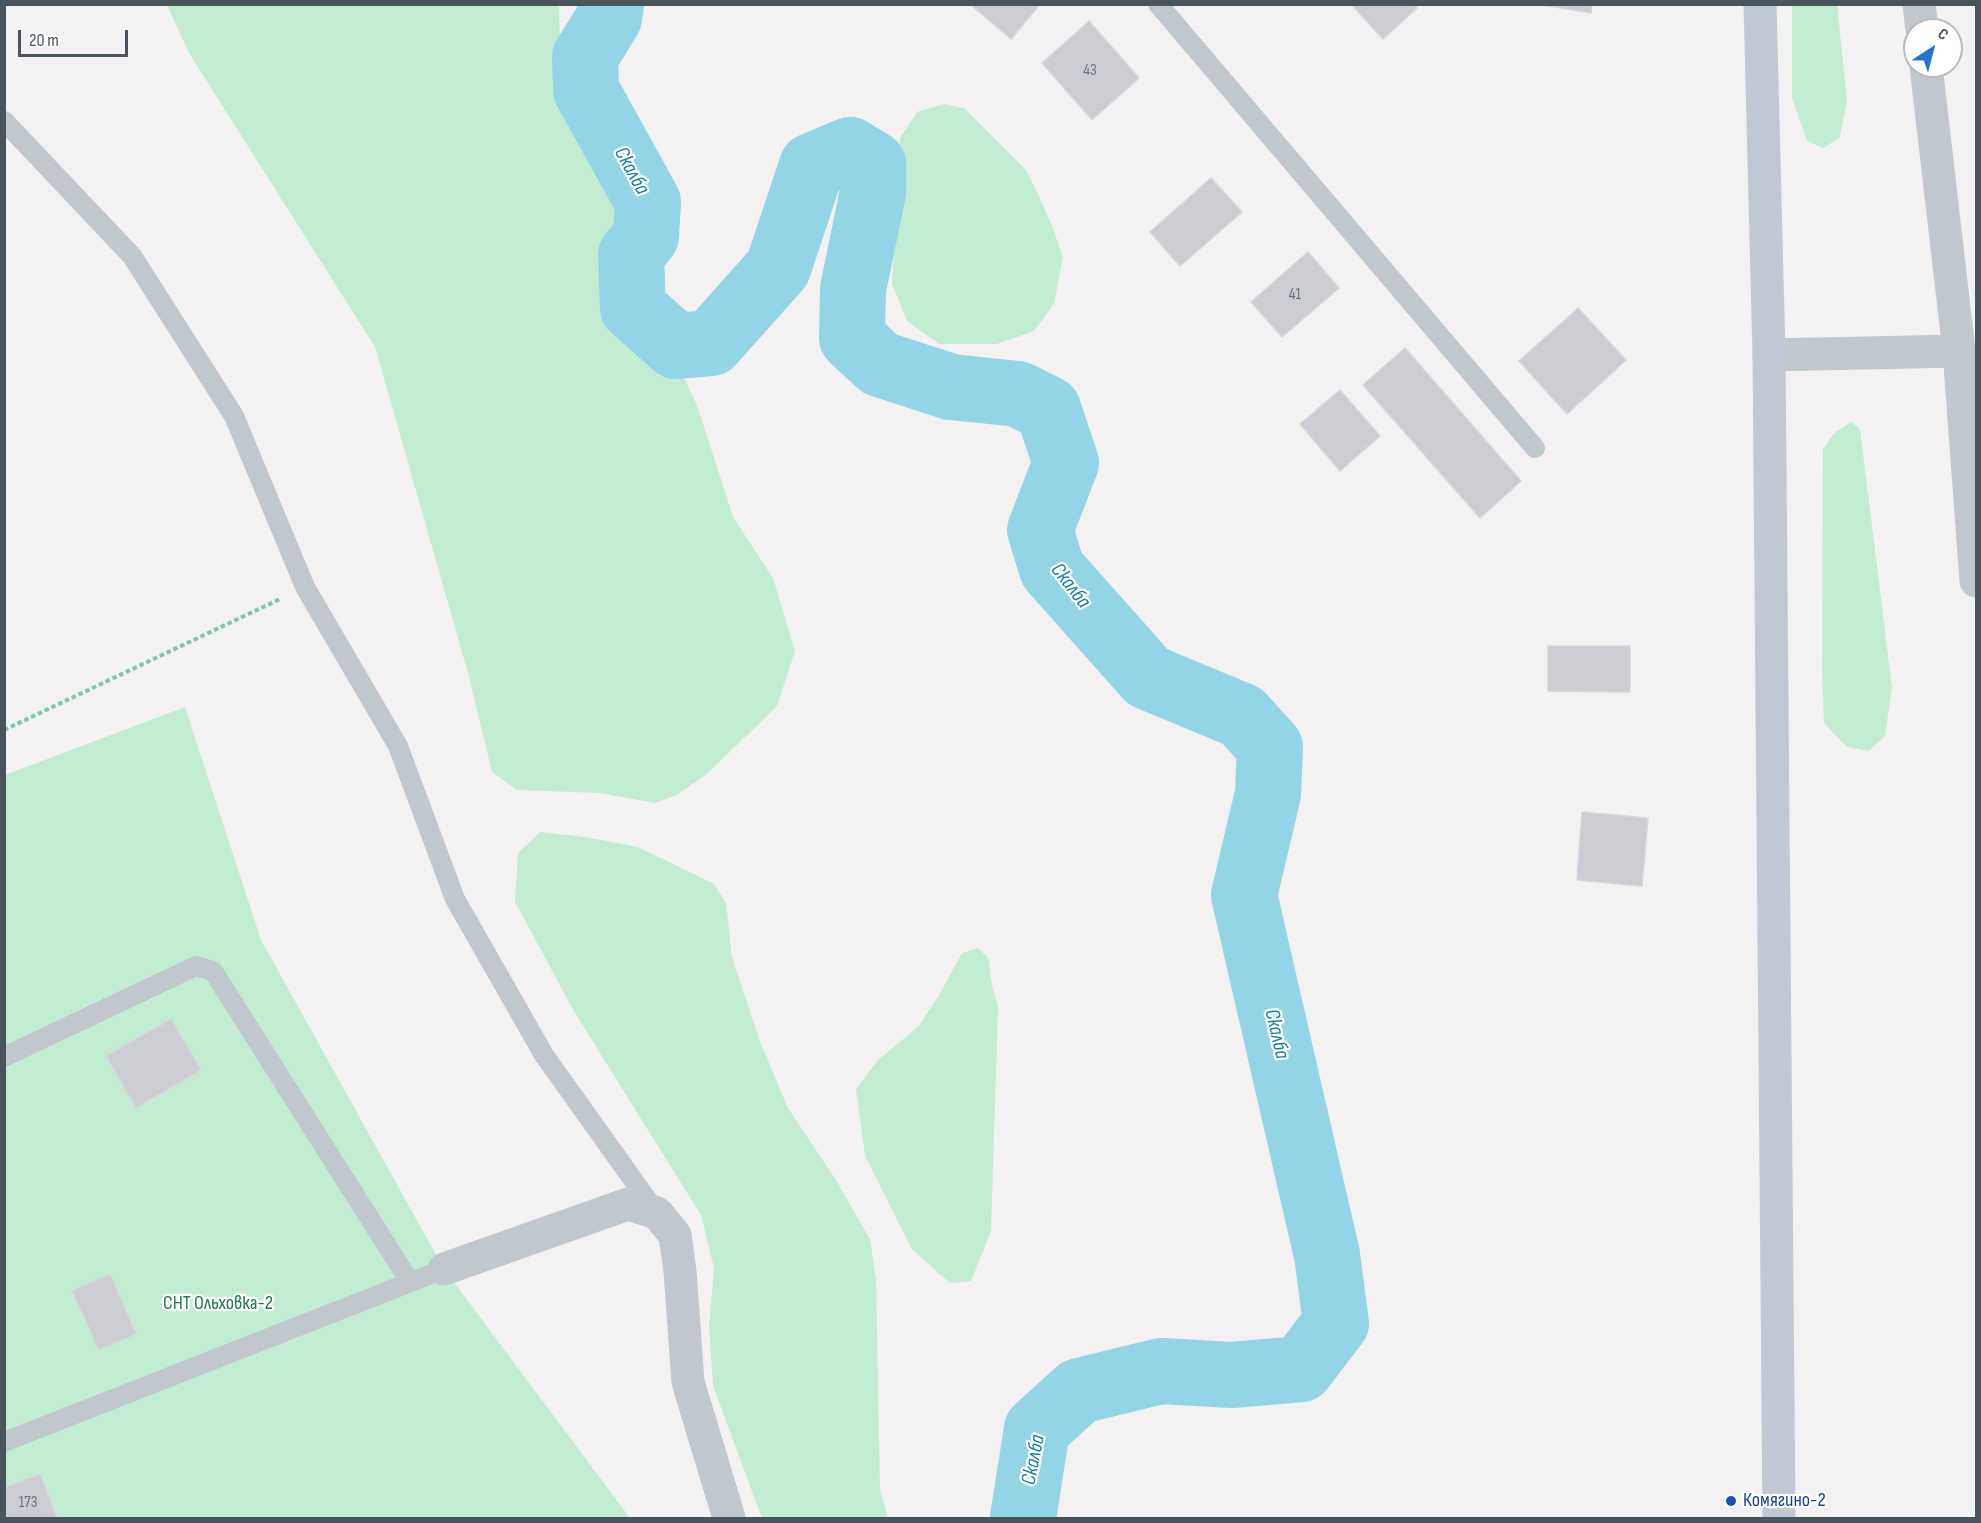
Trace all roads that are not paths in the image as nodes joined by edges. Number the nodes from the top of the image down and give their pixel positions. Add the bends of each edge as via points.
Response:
1 (1158, 4) edge
2 (1760, 4) edge
3 (1927, 78) edge
4 (4, 121) edge
5 (1959, 351) junction
6 (1769, 355) junction
7 (1535, 448) dead end
8 (1977, 581) edge
9 (4, 1057) edge
10 (657, 1213) junction
11 (444, 1269) joint
12 (410, 1282) junction
13 (4, 1442) edge
14 (729, 1518) edge
15 (1779, 1518) edge

1 - 7 lane
2 - 6 street
3 - 5 street
4 - 10 lane via 132,256 234,416 305,587 398,746 455,899 544,1055
5 - 6 street
5 - 8 street
6 - 15 street
9 - 12 lane via 196,966 213,972
10 - 11 street via 628,1204
10 - 14 street via 675,1235 687,1382
11 - 12 lane
12 - 13 lane

